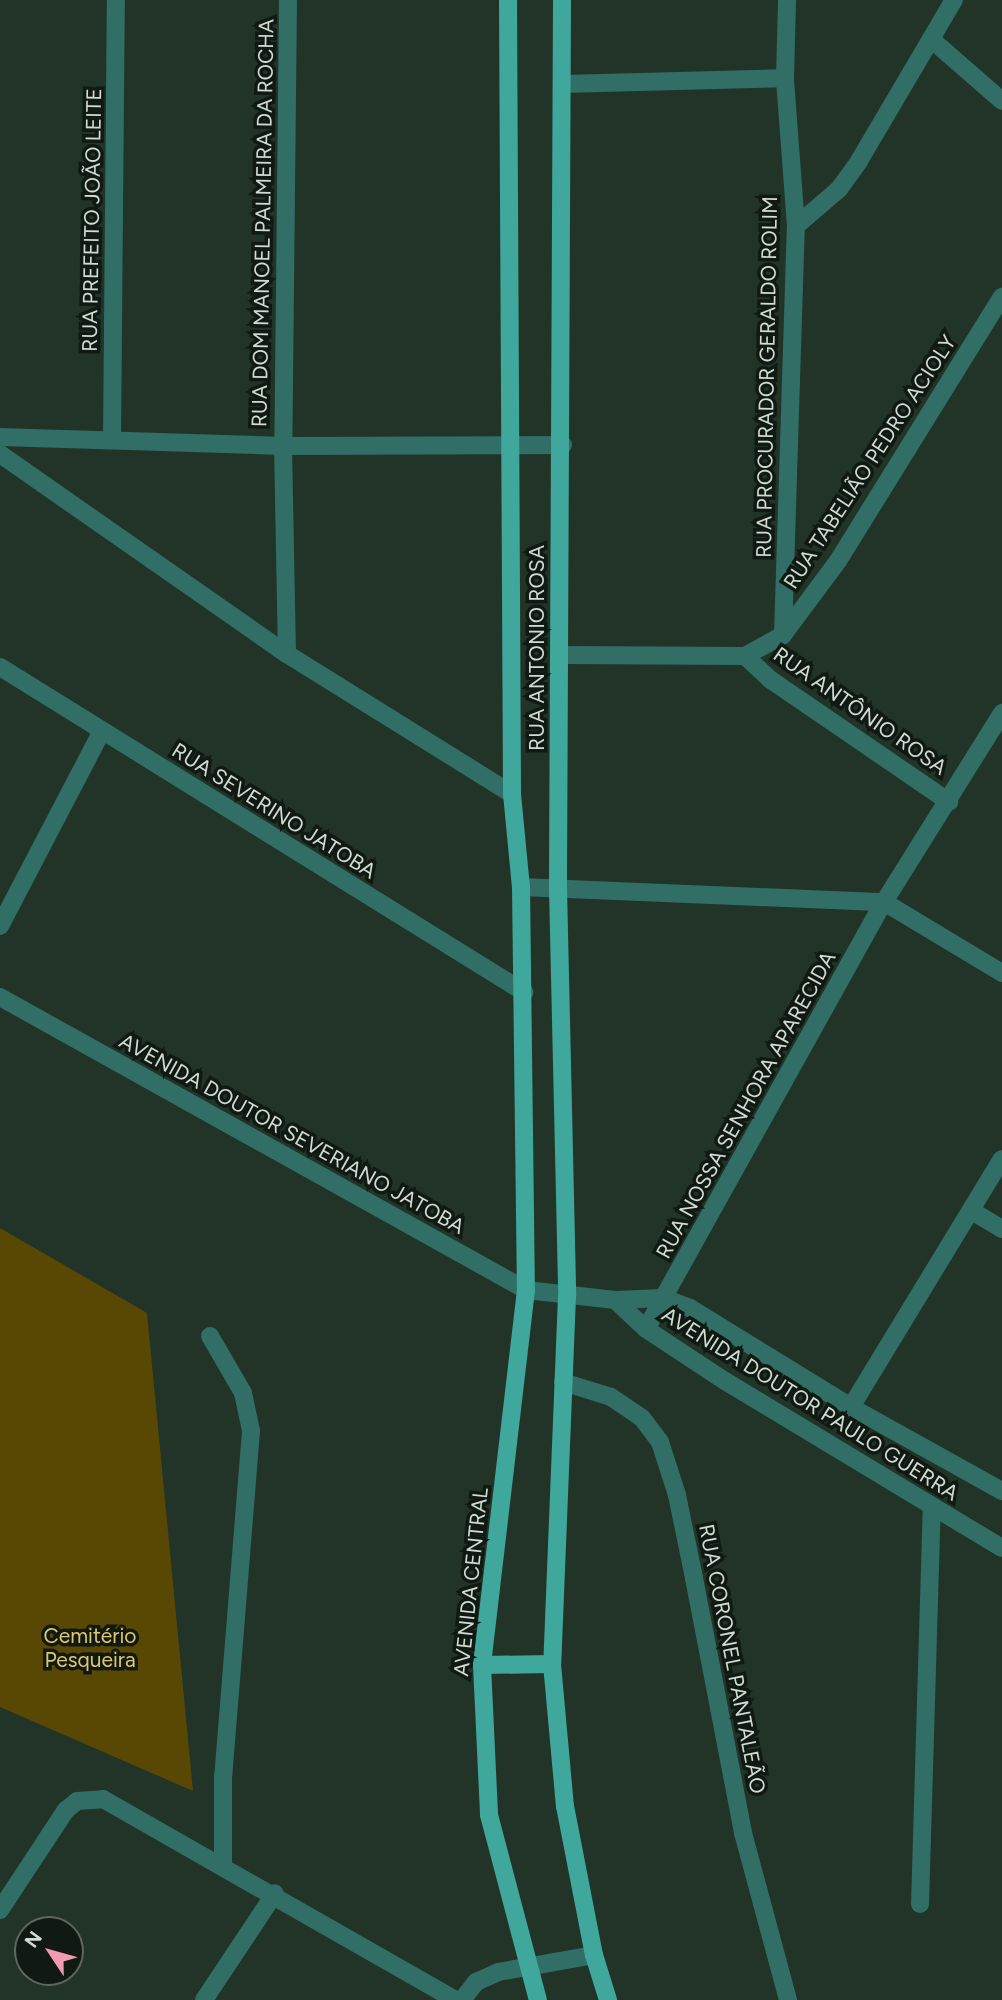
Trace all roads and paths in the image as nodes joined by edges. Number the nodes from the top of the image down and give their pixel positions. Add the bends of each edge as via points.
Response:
1 (117, 0) edge
2 (288, 0) edge
3 (508, 0) edge
4 (562, 0) edge
5 (788, 0) edge
6 (954, 0) edge
7 (931, 39) junction
8 (785, 78) junction
9 (563, 84) junction
10 (1002, 101) edge
11 (796, 226) junction
12 (1002, 297) edge
13 (0, 437) edge
14 (112, 440) junction
15 (510, 442) junction
16 (563, 444) junction
17 (283, 446) junction
18 (0, 454) edge
19 (783, 635) junction
20 (287, 654) junction
21 (561, 655) junction
22 (745, 656) junction
23 (0, 667) edge
24 (1002, 713) edge
25 (102, 731) junction
26 (512, 794) junction
27 (949, 802) junction
28 (521, 887) junction
29 (558, 888) junction
30 (884, 902) junction
31 (0, 926) edge
32 (1002, 973) edge
33 (524, 992) junction
34 (0, 997) edge
35 (1002, 1159) edge
36 (972, 1211) junction
37 (1002, 1229) edge
38 (526, 1290) junction
39 (567, 1296) junction
40 (663, 1298) junction
41 (615, 1300) junction
42 (646, 1329) junction
43 (210, 1336) dead end
44 (563, 1382) junction
45 (851, 1407) junction
46 (1002, 1491) edge
47 (932, 1507) junction
48 (1002, 1548) edge
49 (552, 1664) junction
50 (482, 1665) junction
51 (223, 1863) junction
52 (275, 1893) junction
53 (920, 1904) dead end
54 (0, 1910) edge
55 (594, 1955) junction
56 (529, 1968) junction
57 (204, 2000) edge
58 (456, 2000) edge
59 (462, 2000) edge
60 (538, 2000) edge
61 (608, 2000) edge
62 (788, 2000) edge

1 - 14 street, RUA PREFEITO JOÃO LEITE
2 - 17 street, RUA DOM MANOEL PALMEIRA DA ROCHA
3 - 15 main road, RUA ANTONIO ROSA
4 - 9 main road, RUA ANTONIO ROSA
5 - 8 street, RUA PROCURADOR GERALDO ROLIM
6 - 7 street
7 - 10 street
7 - 11 street via 839,189
8 - 9 street
8 - 11 street, RUA PROCURADOR GERALDO ROLIM
9 - 16 main road, RUA ANTONIO ROSA
11 - 19 street, RUA PROCURADOR GERALDO ROLIM
12 - 19 street, RUA TABELIÃO PEDRO ACIOLY via 838,561
13 - 14 street
14 - 17 street
15 - 16 street
15 - 17 street
15 - 26 main road, RUA ANTONIO ROSA
16 - 21 main road, RUA ANTONIO ROSA
17 - 20 street, RUA DOM MANOEL PALMEIRA DA ROCHA
18 - 20 street
19 - 22 street, RUA TABELIÃO PEDRO ACIOLY
20 - 26 street
21 - 22 street, RUA TABELIÃO PEDRO ACIOLY
21 - 29 main road, RUA ANTONIO ROSA
22 - 27 street, RUA ANTÔNIO ROSA via 771,680
23 - 25 street, RUA SEVERINO JATOBA
24 - 27 street, RUA NOSSA SENHORA APARECIDA
25 - 31 street
25 - 33 street, RUA SEVERINO JATOBA
26 - 28 main road, RUA ANTONIO ROSA
27 - 30 street, RUA NOSSA SENHORA APARECIDA
28 - 29 street
28 - 33 main road, RUA ANTONIO ROSA
29 - 30 street
29 - 39 main road, RUA ANTONIO ROSA
30 - 32 street
30 - 40 street, RUA NOSSA SENHORA APARECIDA
33 - 38 main road, RUA ANTONIO ROSA
34 - 38 street, AVENIDA DOUTOR SEVERIANO JATOBA
35 - 36 street
36 - 37 street
36 - 45 street
38 - 39 street, AVENIDA DOUTOR SEVERIANO JATOBA
38 - 50 main road, AVENIDA CENTRAL
39 - 41 street, AVENIDA DOUTOR SEVERIANO JATOBA
39 - 44 main road
40 - 41 street, AVENIDA DOUTOR PAULO GUERRA
40 - 42 street, RUA NOSSA SENHORA APARECIDA
40 - 45 street, AVENIDA DOUTOR PAULO GUERRA via 716,1321
41 - 42 street, AVENIDA DOUTOR PAULO GUERRA
42 - 47 street, AVENIDA DOUTOR PAULO GUERRA
43 - 51 street via 243,1394 251,1430 223,1776
44 - 49 main road
44 - 62 street, RUA CORONEL PANTALEÃO via 611,1396 642,1418 660,1442 692,1566 743,1833
45 - 46 street, AVENIDA DOUTOR PAULO GUERRA
47 - 48 street, AVENIDA DOUTOR PAULO GUERRA
47 - 53 street
49 - 50 main road
49 - 55 main road via 565,1806
50 - 56 main road, AVENIDA CENTRAL via 489,1815
51 - 52 street
51 - 54 street via 121,1805 89,1798 66,1810
52 - 57 street
52 - 58 street
55 - 56 street
55 - 61 main road
56 - 59 street via 498,1972 476,1982
56 - 60 main road, AVENIDA CENTRAL

